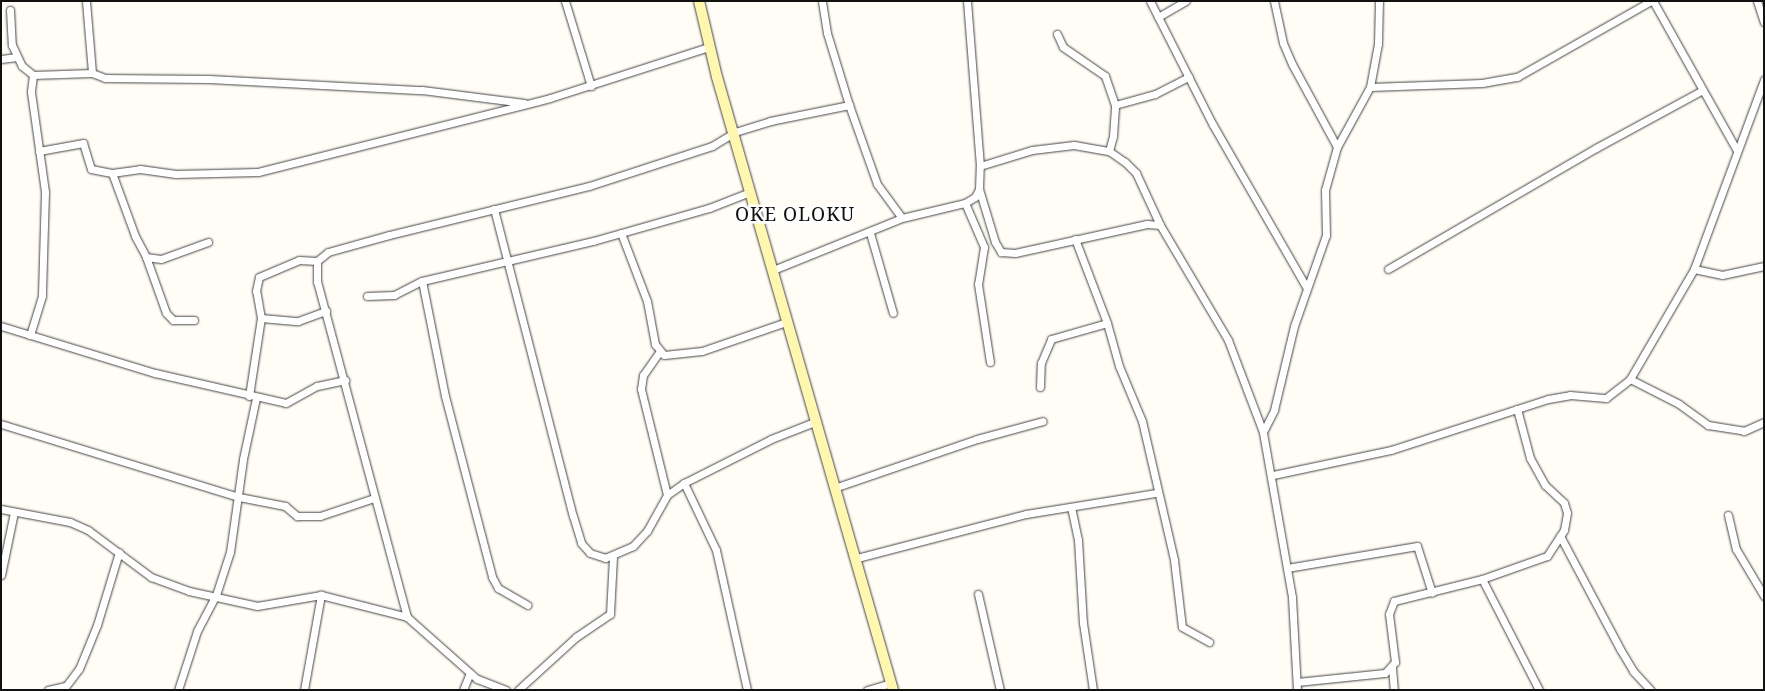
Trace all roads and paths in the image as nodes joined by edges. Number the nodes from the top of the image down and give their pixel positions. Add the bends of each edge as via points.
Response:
1 (86, 1) edge
2 (565, 1) edge
3 (699, 1) edge
4 (822, 1) edge
5 (967, 1) edge
6 (1150, 1) edge
7 (1186, 1) edge
8 (1274, 1) edge
9 (1379, 1) edge
10 (1652, 1) edge
11 (1757, 1) edge
12 (10, 10) dead end
13 (1158, 17) junction
14 (1764, 22) edge
15 (1057, 34) dead end
16 (709, 47) junction
17 (17, 57) junction
18 (1, 59) edge
19 (92, 73) junction
20 (33, 75) junction
21 (1189, 77) junction
22 (1764, 80) edge
23 (591, 86) junction
24 (1370, 87) junction
25 (1701, 91) junction
26 (528, 104) junction
27 (849, 104) junction
28 (1114, 106) junction
29 (735, 132) junction
30 (1336, 147) junction
31 (1736, 149) junction
32 (39, 151) junction
33 (1109, 151) junction
34 (980, 166) junction
35 (112, 173) junction
36 (979, 189) junction
37 (750, 192) junction
38 (965, 203) junction
39 (494, 210) junction
40 (902, 218) junction
41 (1160, 225) junction
42 (621, 233) junction
43 (870, 233) junction
44 (1075, 239) junction
45 (208, 242) dead end
46 (146, 257) junction
47 (508, 260) junction
48 (318, 261) junction
49 (1764, 266) edge
50 (1388, 269) dead end
51 (1694, 269) junction
52 (773, 270) junction
53 (422, 281) junction
54 (1306, 287) junction
55 (367, 296) dead end
56 (326, 311) junction
57 (893, 313) dead end
58 (261, 318) junction
59 (194, 320) dead end
60 (786, 322) junction
61 (1107, 323) junction
62 (1, 326) edge
63 (30, 335) junction
64 (660, 351) junction
65 (990, 362) dead end
66 (1630, 379) junction
67 (345, 380) junction
68 (1040, 387) dead end
69 (252, 397) junction
70 (1517, 409) junction
71 (817, 421) junction
72 (1043, 421) dead end
73 (1764, 422) edge
74 (1, 424) edge
75 (1263, 432) junction
76 (1273, 475) junction
77 (684, 483) junction
78 (837, 487) junction
79 (1156, 493) junction
80 (667, 495) junction
81 (239, 496) junction
82 (374, 498) junction
83 (1071, 507) junction
84 (1, 509) edge
85 (14, 512) junction
86 (1728, 515) dead end
87 (1560, 536) junction
88 (119, 552) junction
89 (612, 556) junction
90 (857, 558) junction
91 (1287, 568) junction
92 (1, 575) edge
93 (1482, 579) junction
94 (1432, 593) junction
95 (978, 594) dead end
96 (216, 595) junction
97 (322, 595) junction
98 (1764, 596) edge
99 (527, 606) dead end
100 (407, 617) junction
101 (1209, 642) dead end
102 (1392, 668) junction
103 (470, 673) junction
104 (892, 686) edge
105 (1297, 686) edge
106 (521, 689) edge
107 (48, 690) edge
108 (178, 690) edge
109 (304, 690) edge
110 (463, 690) edge
111 (506, 690) edge
112 (747, 690) edge
113 (867, 690) edge
114 (1000, 690) edge
115 (1093, 690) edge
116 (1394, 690) edge
117 (1539, 690) edge
118 (1650, 690) edge

1 - 19 street
2 - 23 street
3 - 16 street
4 - 27 street via 827,33
5 - 34 street
6 - 13 street
7 - 13 street
8 - 30 street via 1283,43
9 - 24 street via 1378,44
10 - 24 street via 1517,77 1482,83
10 - 25 street
11 - 14 street
12 - 17 street via 11,39
13 - 21 street
15 - 28 street via 1062,47 1105,76
16 - 23 street
16 - 29 street
17 - 18 street
17 - 20 street
19 - 20 street
19 - 26 street via 105,78 209,79 431,91
20 - 32 street via 31,92
21 - 28 street via 1154,94
21 - 54 street
22 - 31 street
23 - 26 street
24 - 30 street
25 - 31 street
25 - 50 street
26 - 35 street via 258,172 176,174 140,169
27 - 29 street via 803,112
27 - 40 street via 877,184
28 - 33 street
29 - 37 street
29 - 39 street via 712,146 655,166
30 - 54 street via 1325,190 1326,235
31 - 51 street
32 - 35 street via 83,143 91,169
32 - 63 street via 45,192 42,296
33 - 34 street via 1057,146 999,158
33 - 41 street via 1136,173
34 - 36 street
35 - 46 street
36 - 38 street via 975,197
36 - 44 street via 1001,252 1014,253
37 - 42 street via 709,208
37 - 52 street
38 - 40 street
38 - 65 street via 984,246 978,284
39 - 47 street
39 - 48 street via 328,252
40 - 43 street
41 - 44 street via 1148,224
41 - 75 street via 1228,340
42 - 47 street
42 - 64 street via 647,301 655,344
43 - 52 street
43 - 57 street
44 - 61 street
45 - 46 street via 160,260
46 - 59 street via 166,313 172,320
47 - 53 street
47 - 89 street via 581,543 596,556
48 - 56 street via 315,271
48 - 58 street via 299,260 259,277 256,291
49 - 51 street via 1722,274
51 - 66 street
52 - 60 street
53 - 55 street via 394,296
53 - 99 street via 444,396 492,577 498,588
54 - 75 street via 1285,357 1274,410
56 - 58 street via 298,321
56 - 67 street
58 - 69 street
60 - 64 street via 702,351 669,356
60 - 71 street
61 - 68 street via 1051,340 1041,363
61 - 79 street via 1119,366 1142,421
62 - 63 street
63 - 69 street via 155,373
64 - 80 street via 643,375 641,389
66 - 70 street via 1606,398 1559,396
66 - 73 street via 1679,404 1708,425 1744,432
67 - 69 street via 317,386 291,402
67 - 82 street
69 - 81 street
70 - 76 street via 1390,450
70 - 87 street via 1530,458 1545,486 1564,503 1567,513
71 - 77 street via 771,439
71 - 78 street
72 - 78 street via 977,439
74 - 81 street
75 - 76 street via 1266,459
76 - 91 street
77 - 80 street
77 - 112 street via 716,550
78 - 90 street
79 - 83 street
79 - 101 street via 1174,560 1182,627
80 - 89 street via 642,538
81 - 82 street via 285,506 297,516 308,518
81 - 96 street via 230,552
82 - 100 street
83 - 90 street via 985,523
83 - 115 street via 1078,540 1083,623
84 - 85 street
85 - 88 street via 70,522 88,530
85 - 92 street
86 - 98 street via 1736,550
87 - 93 street via 1547,556
87 - 118 street via 1620,649
88 - 96 street via 168,586
88 - 107 street via 114,575 79,669 66,686
89 - 106 street via 610,614 576,637
90 - 104 street
91 - 94 street via 1417,546
91 - 105 street via 1294,615
93 - 94 street
93 - 117 street
94 - 102 street via 1406,597 1394,601 1389,607 1395,662
95 - 114 street
96 - 97 street via 264,606
96 - 108 street via 197,631
97 - 100 street
97 - 109 street
100 - 103 street
102 - 105 street via 1385,673
102 - 116 street
103 - 110 street
103 - 111 street
104 - 113 street

